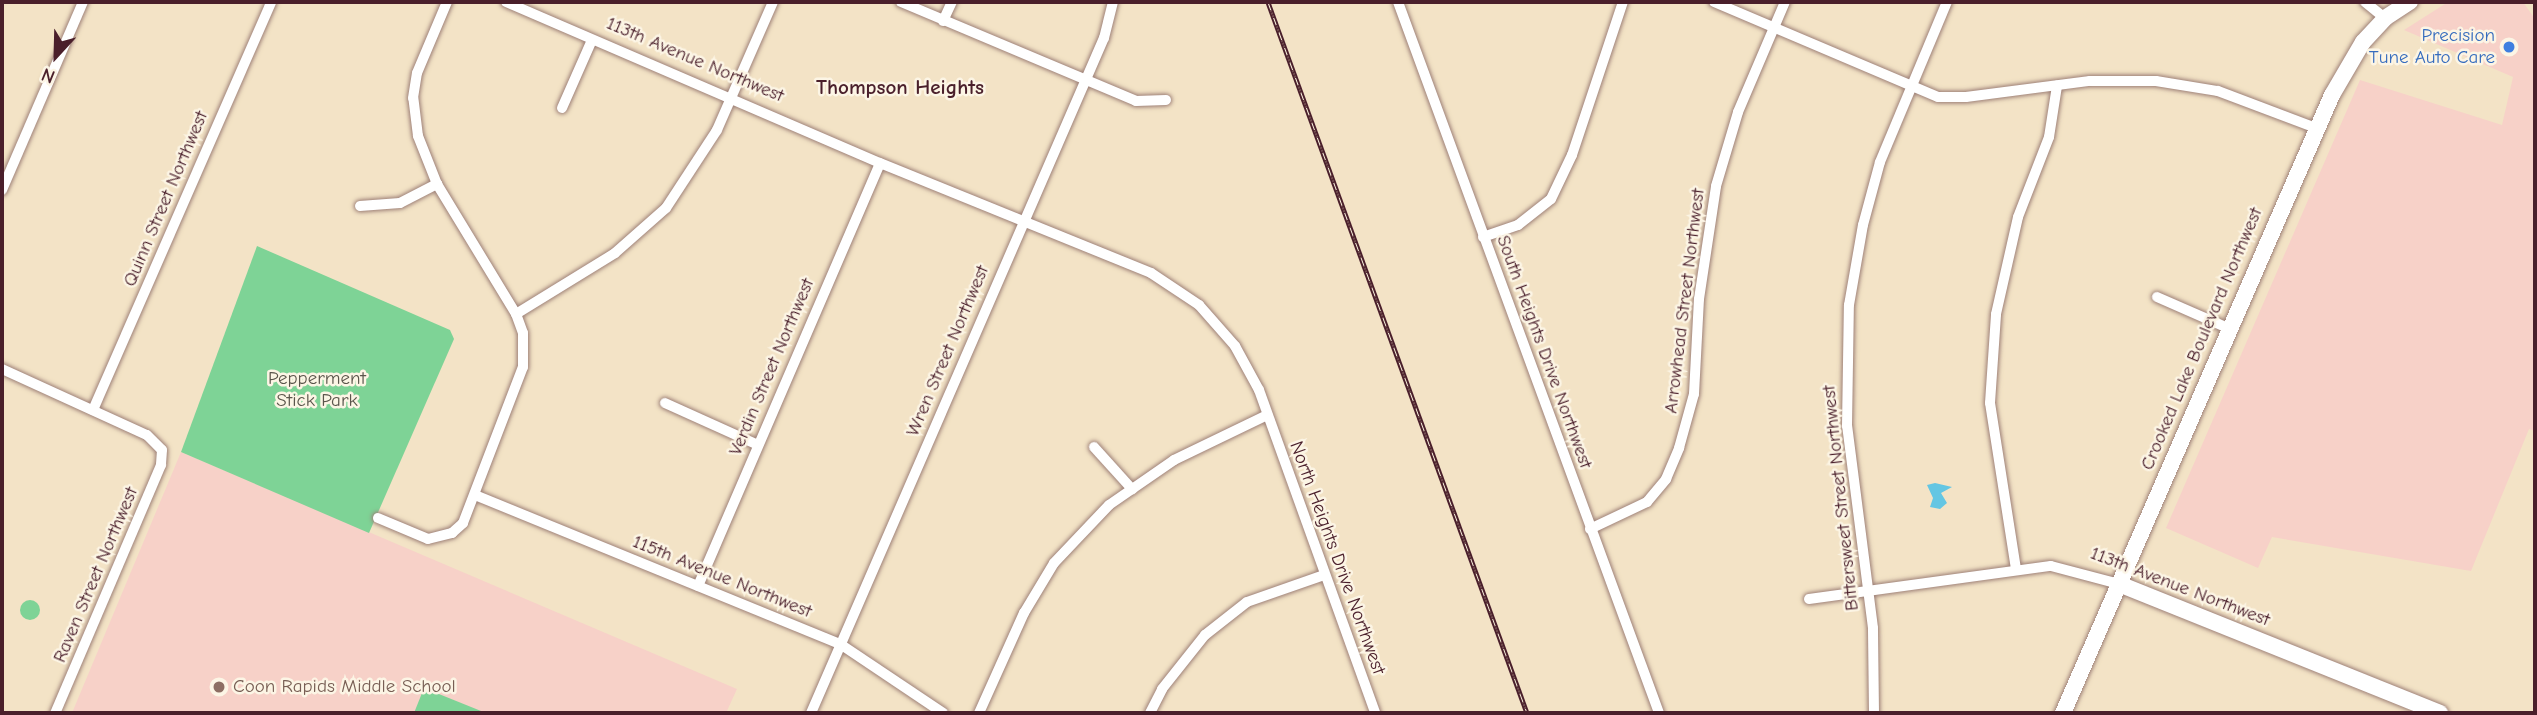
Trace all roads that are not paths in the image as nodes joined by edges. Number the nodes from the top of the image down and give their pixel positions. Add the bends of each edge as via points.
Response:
1 (83, 2) edge
2 (271, 2) edge
3 (447, 2) edge
4 (506, 2) edge
5 (774, 2) edge
6 (901, 2) edge
7 (952, 2) edge
8 (1113, 2) edge
9 (1398, 2) edge
10 (1623, 2) edge
11 (1714, 2) edge
12 (1784, 2) edge
13 (1947, 2) edge
14 (2365, 2) edge
15 (2410, 2) edge
16 (2385, 18) junction
17 (943, 21) junction
18 (1773, 27) junction
19 (592, 40) junction
20 (1085, 81) junction
21 (2057, 86) junction
22 (1911, 87) junction
23 (731, 97) junction
24 (1166, 100) dead end
25 (562, 108) dead end
26 (2316, 128) junction
27 (880, 163) junction
28 (437, 184) junction
29 (2, 190) edge
30 (360, 206) dead end
31 (1024, 220) junction
32 (1483, 237) junction
33 (2157, 297) dead end
34 (516, 314) junction
35 (2228, 328) junction
36 (2, 369) edge
37 (666, 403) dead end
38 (93, 410) junction
39 (1267, 415) junction
40 (758, 445) junction
41 (1094, 447) dead end
42 (1132, 489) junction
43 (475, 495) junction
44 (379, 518) dead end
45 (1590, 529) junction
46 (2016, 569) junction
47 (1324, 575) junction
48 (2119, 583) junction
49 (698, 586) junction
50 (1868, 590) junction
51 (1809, 599) dead end
52 (840, 644) junction
53 (55, 713) edge
54 (811, 713) edge
55 (943, 713) edge
56 (979, 713) edge
57 (1150, 713) edge
58 (1374, 713) edge
59 (1659, 713) edge
60 (1874, 713) edge
61 (2063, 713) edge
62 (2440, 713) edge

1 - 29 street
2 - 38 street, Quinn Street Northwest
3 - 28 street via 417,73 413,98 418,136
4 - 19 street, 113th Avenue Northwest
5 - 23 street
6 - 17 street
7 - 17 street
8 - 20 street, Wren Street Northwest via 1104,38
9 - 32 street, South Heights Drive Northwest
10 - 32 street via 1572,155 1551,199 1518,225
11 - 18 street
12 - 18 street, Arrowhead Street Northwest
13 - 22 street, Bittersweet Street Northwest
14 - 16 street
15 - 16 street, Crooked Lake Boulevard Northwest
16 - 26 street, Crooked Lake Boulevard Northwest via 2348,65
17 - 20 street
18 - 22 street
18 - 45 street, Arrowhead Street Northwest via 1738,112 1716,186 1699,299 1693,394 1679,448 1666,479 1647,502
19 - 23 street, 113th Avenue Northwest
19 - 25 street
20 - 24 street via 1136,101
20 - 31 street, Wren Street Northwest
21 - 22 street via 1953,98
21 - 26 street via 2123,80 2190,86 2247,100
21 - 46 street via 2049,137 2018,217 1996,314 1990,403
22 - 50 street, Bittersweet Street Northwest via 1872,190 1849,304 1847,426
23 - 27 street, 113th Avenue Northwest
23 - 34 street via 694,170 666,208 615,253
26 - 35 street, Crooked Lake Boulevard Northwest
27 - 31 street, 113th Avenue Northwest
27 - 40 street, Verdin Street Northwest
28 - 30 street via 400,203
28 - 34 street
31 - 39 street, North Heights Drive Northwest via 1151,273 1199,305 1236,346
31 - 52 street, Wren Street Northwest
32 - 45 street, South Heights Drive Northwest
33 - 35 street
34 - 43 street via 524,352 520,383
35 - 48 street, Crooked Lake Boulevard Northwest
36 - 38 street
37 - 40 street
38 - 53 street, Raven Street Northwest via 147,435 162,450 161,466
39 - 42 street via 1174,460
39 - 47 street, North Heights Drive Northwest
40 - 49 street, Verdin Street Northwest
41 - 42 street
42 - 56 street via 1109,505 1054,564 1024,613
43 - 44 street via 463,523 440,538 415,535
43 - 49 street, 115th Avenue Northwest
45 - 59 street, South Heights Drive Northwest
46 - 48 street, 113th Avenue Northwest via 2063,567
46 - 50 street, 113th Avenue Northwest
47 - 57 street via 1247,602 1205,635
47 - 58 street, North Heights Drive Northwest
48 - 61 street, Crooked Lake Boulevard Northwest
48 - 62 street, 113th Avenue Northwest
49 - 52 street, 115th Avenue Northwest
50 - 51 street, 113th Avenue Northwest
50 - 60 street, Bittersweet Street Northwest via 1876,664
52 - 54 street, Wren Street Northwest
52 - 55 street, 115th Avenue Northwest

